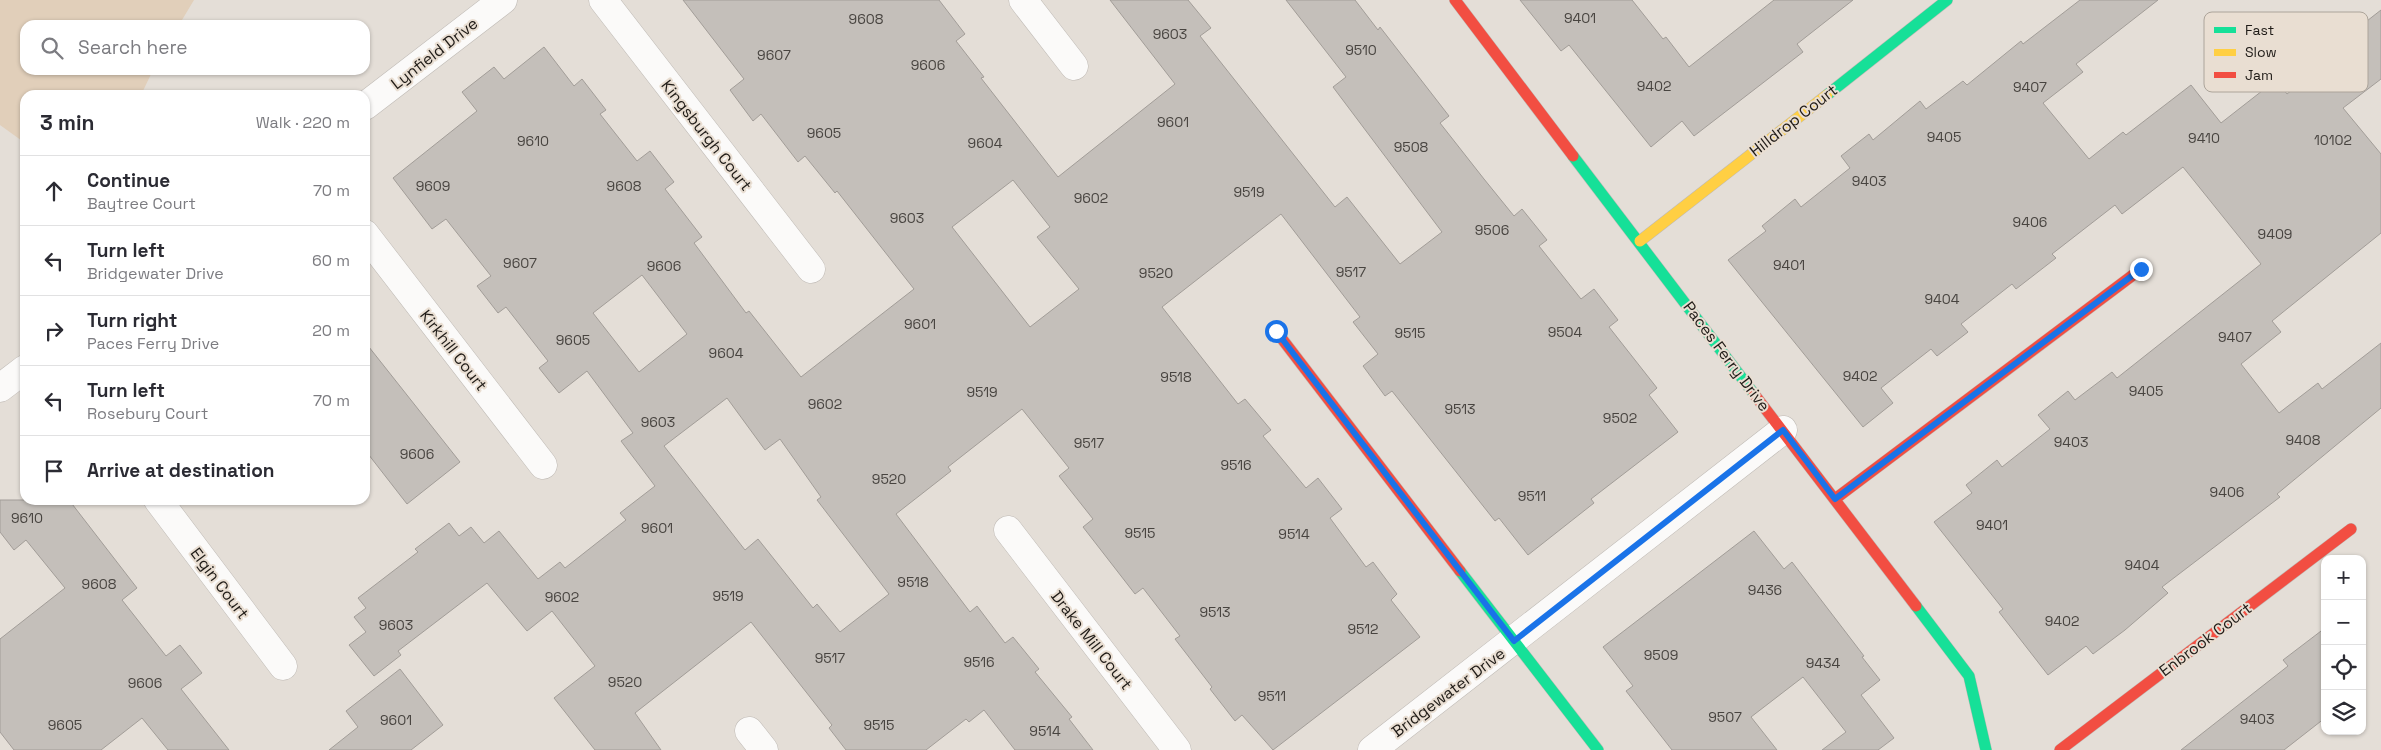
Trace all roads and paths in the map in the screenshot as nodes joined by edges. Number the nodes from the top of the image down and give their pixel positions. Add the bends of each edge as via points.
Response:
1 (503, 0) edge
2 (603, 0) edge
3 (1024, 0) edge
4 (1455, 0) edge
5 (1947, 0) edge
6 (1074, 66) dead end
7 (370, 102) edge
8 (370, 240) edge
9 (1640, 241) junction
10 (811, 269) dead end
11 (2141, 269) dead end
12 (1276, 331) dead end
13 (20, 373) edge
14 (0, 388) edge
15 (1783, 430) junction
16 (543, 465) dead end
17 (1835, 499) junction
18 (162, 505) edge
19 (2351, 529) dead end
20 (1008, 530) dead end
21 (1514, 641) junction
22 (283, 666) dead end
23 (1177, 750) edge
24 (1372, 750) edge
25 (1598, 750) edge
26 (1986, 750) edge
27 (2060, 750) edge

1 - 7 street, Lynfield Drive
2 - 10 street, Kingsburgh Court
3 - 6 street
4 - 9 street, Paces Ferry Drive
5 - 9 street, Hilldrop Court
8 - 16 street, Kirkhill Court
9 - 15 street, Paces Ferry Drive
11 - 17 street
12 - 21 street
13 - 14 street
15 - 17 street, Paces Ferry Drive
15 - 21 street, Bridgewater Drive
17 - 26 street, Paces Ferry Drive via 1969,676
18 - 22 street, Elgin Court
19 - 27 street, Enbrook Court
20 - 23 street, Drake Mill Court
21 - 24 street, Bridgewater Drive
21 - 25 street

